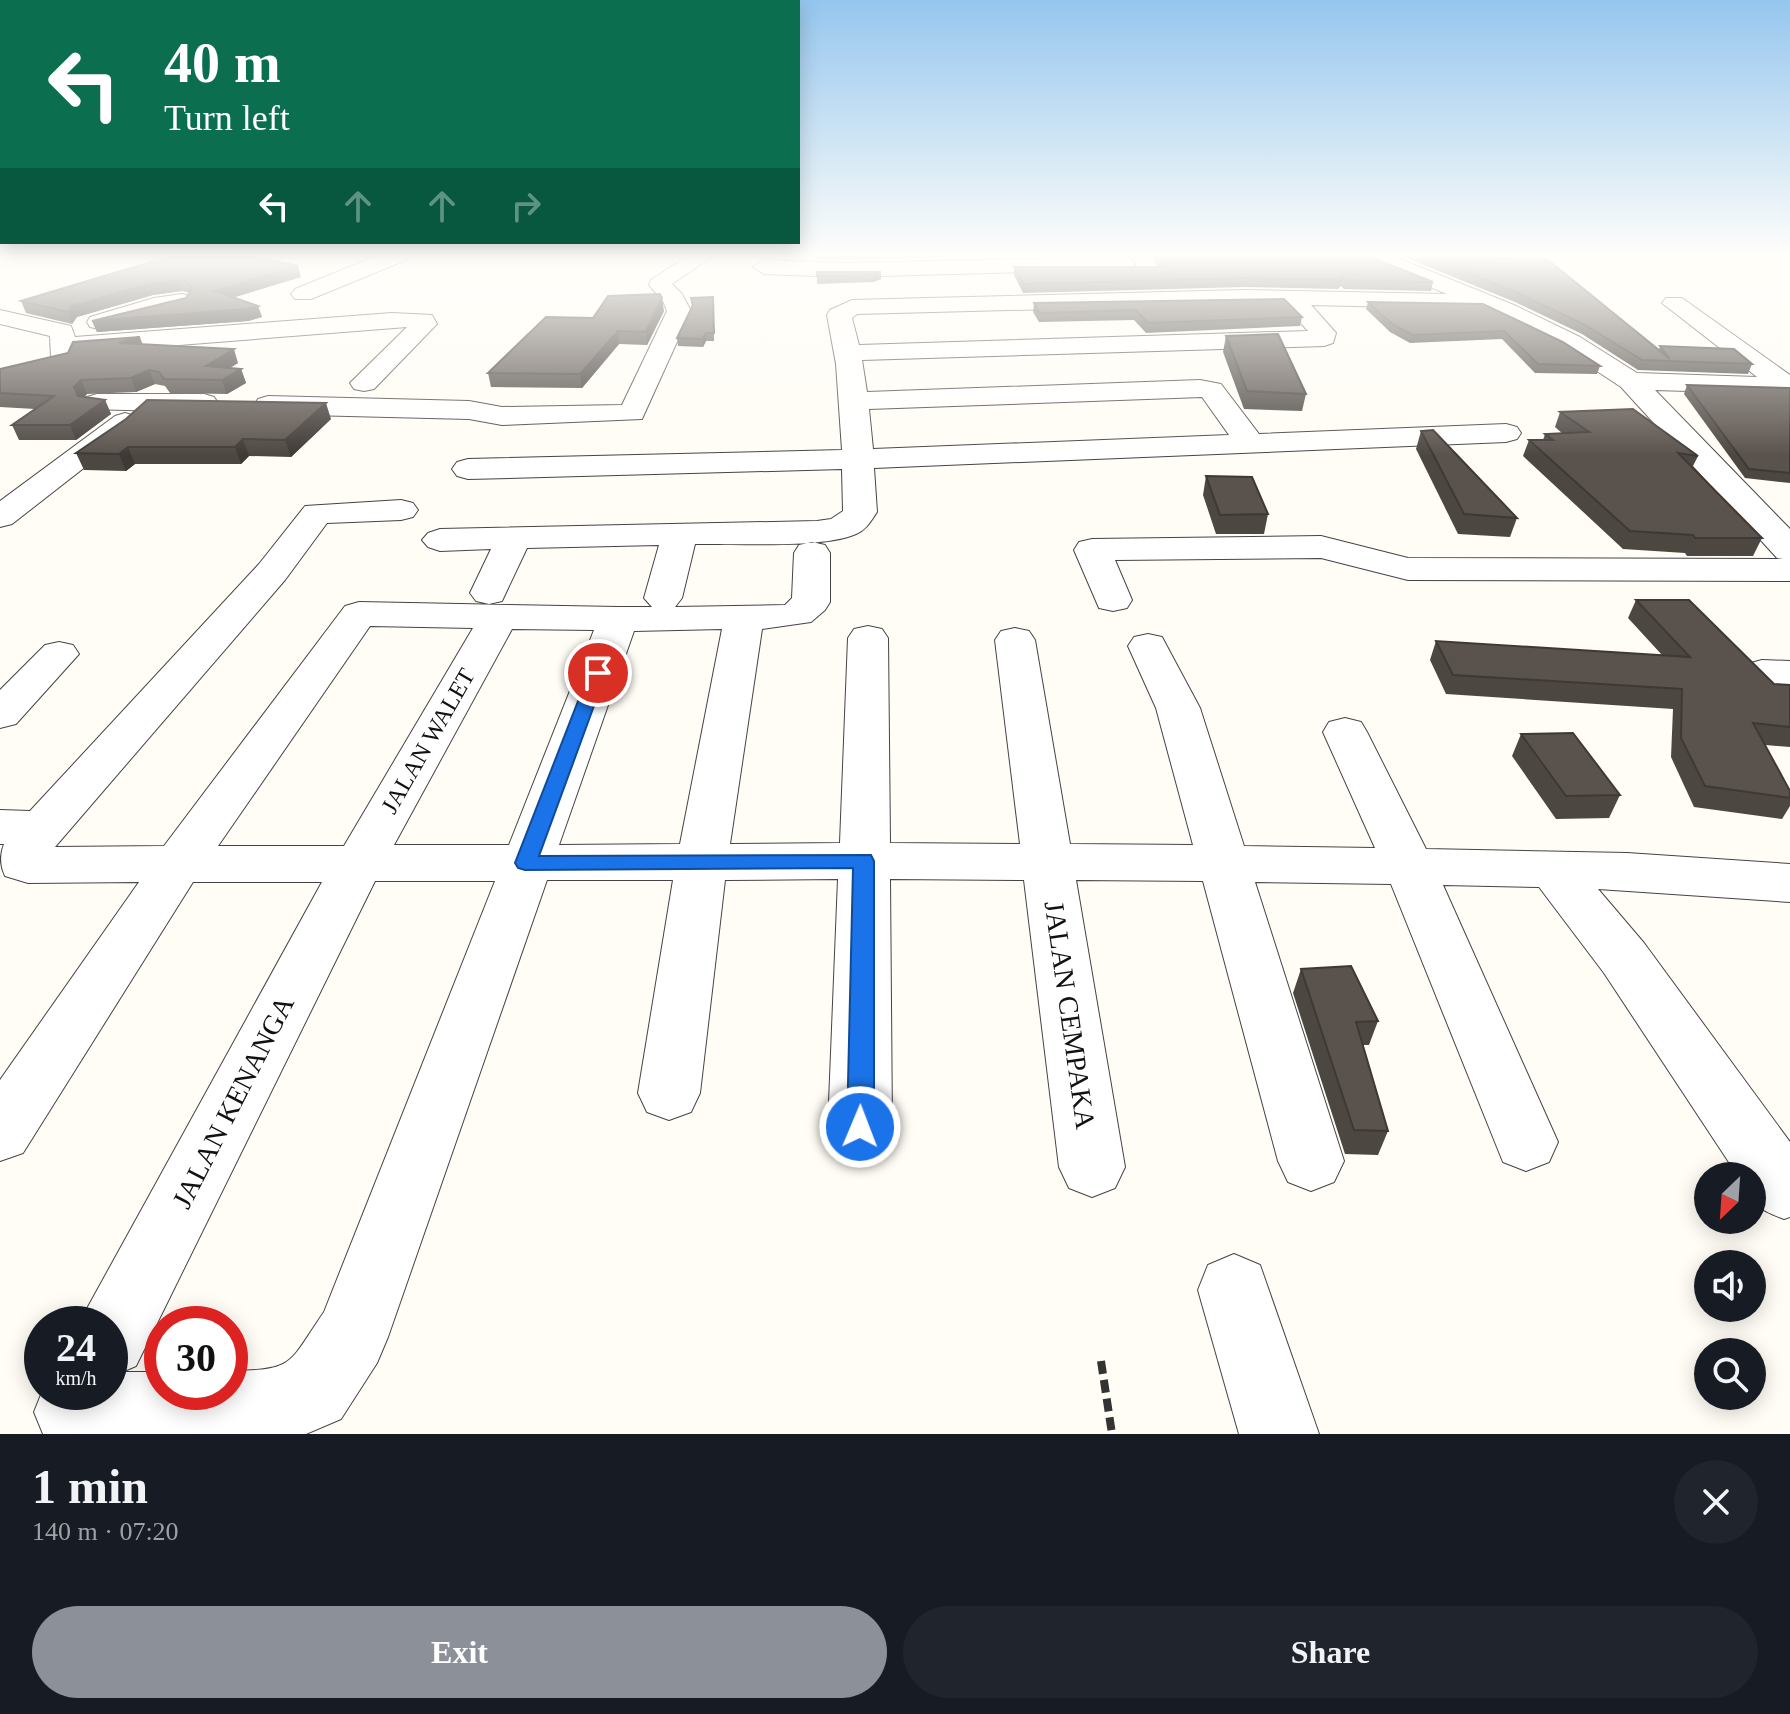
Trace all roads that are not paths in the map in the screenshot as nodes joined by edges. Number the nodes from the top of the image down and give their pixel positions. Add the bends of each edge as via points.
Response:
1 (8, 322) edge
2 (120, 322) edge
3 (371, 322) edge
4 (426, 322) edge
5 (674, 322) edge
6 (841, 322) edge
7 (1313, 322) edge
8 (1522, 322) edge
9 (1700, 322) edge
10 (57, 350) junction
11 (849, 353) junction
12 (108, 369) edge
13 (1631, 381) junction
14 (364, 383) dead end
15 (1788, 386) edge
16 (150, 389) junction
17 (855, 401) junction
18 (97, 403) edge
19 (562, 416) junction
20 (1506, 433) dead end
21 (1250, 443) junction
22 (858, 459) junction
23 (468, 469) dead end
24 (535, 469) junction
25 (401, 510) dead end
26 (0, 517) edge
27 (680, 533) junction
28 (513, 539) junction
29 (440, 540) dead end
30 (1790, 550) edge
31 (812, 553) dead end
32 (1790, 570) edge
33 (663, 598) dead end
34 (1113, 600) dead end
35 (494, 606) junction
36 (618, 619) junction
37 (744, 619) junction
38 (868, 638) dead end
39 (1015, 640) dead end
40 (1148, 646) dead end
41 (59, 654) dead end
42 (0, 715) edge
43 (1345, 732) dead end
44 (16, 848) edge
45 (702, 861) junction
46 (863, 861) junction
47 (525, 863) junction
48 (1222, 863) junction
49 (1049, 864) junction
50 (178, 865) junction
51 (357, 865) junction
52 (1409, 866) junction
53 (1588, 870) junction
54 (1790, 883) edge
55 (669, 1093) dead end
56 (860, 1127) dead end
57 (0, 1133) edge
58 (1526, 1142) dead end
59 (1311, 1161) dead end
60 (1092, 1167) dead end
61 (1784, 1188) dead end
62 (1234, 1290) dead end
63 (128, 1306) edge
64 (72, 1413) edge
65 (1279, 1434) edge

1 - 10 street
2 - 10 street
3 - 10 street
4 - 14 street
5 - 19 street via 634,410
6 - 11 street
7 - 11 street via 1324,338
8 - 13 street via 1606,362
9 - 15 street
10 - 12 street
11 - 17 street
13 - 15 street
13 - 30 street
16 - 18 street
16 - 19 street via 237,404
16 - 26 street
17 - 21 street via 1200,388 1211,390
17 - 22 street
19 - 24 street
20 - 21 street
21 - 22 street
22 - 24 street
22 - 27 street via 860,512 843,528
23 - 24 street
25 - 44 street via 317,513 272,572
27 - 28 street
27 - 33 street
28 - 29 street
28 - 35 street, JALAN WALET
31 - 37 street via 811,602 806,610
32 - 34 street via 1408,569 1321,547 1092,550
35 - 36 street
35 - 50 street via 359,614
35 - 51 street, JALAN WALET
36 - 37 street
36 - 47 street
37 - 45 street
38 - 46 street
39 - 49 street, JALAN CEMPAKA
40 - 48 street via 1178,708
41 - 42 street
43 - 52 street
44 - 50 street via 28,865
45 - 46 street
45 - 47 street
45 - 55 street
46 - 49 street
46 - 56 street
47 - 51 street
47 - 64 street via 351,1337 314,1392 271,1409
48 - 49 street
48 - 52 street
48 - 59 street
49 - 60 street, JALAN CEMPAKA
50 - 51 street
50 - 57 street
51 - 63 street, JALAN KENANGA
52 - 53 street
52 - 58 street
53 - 54 street
53 - 61 street via 1624,958
62 - 65 street

